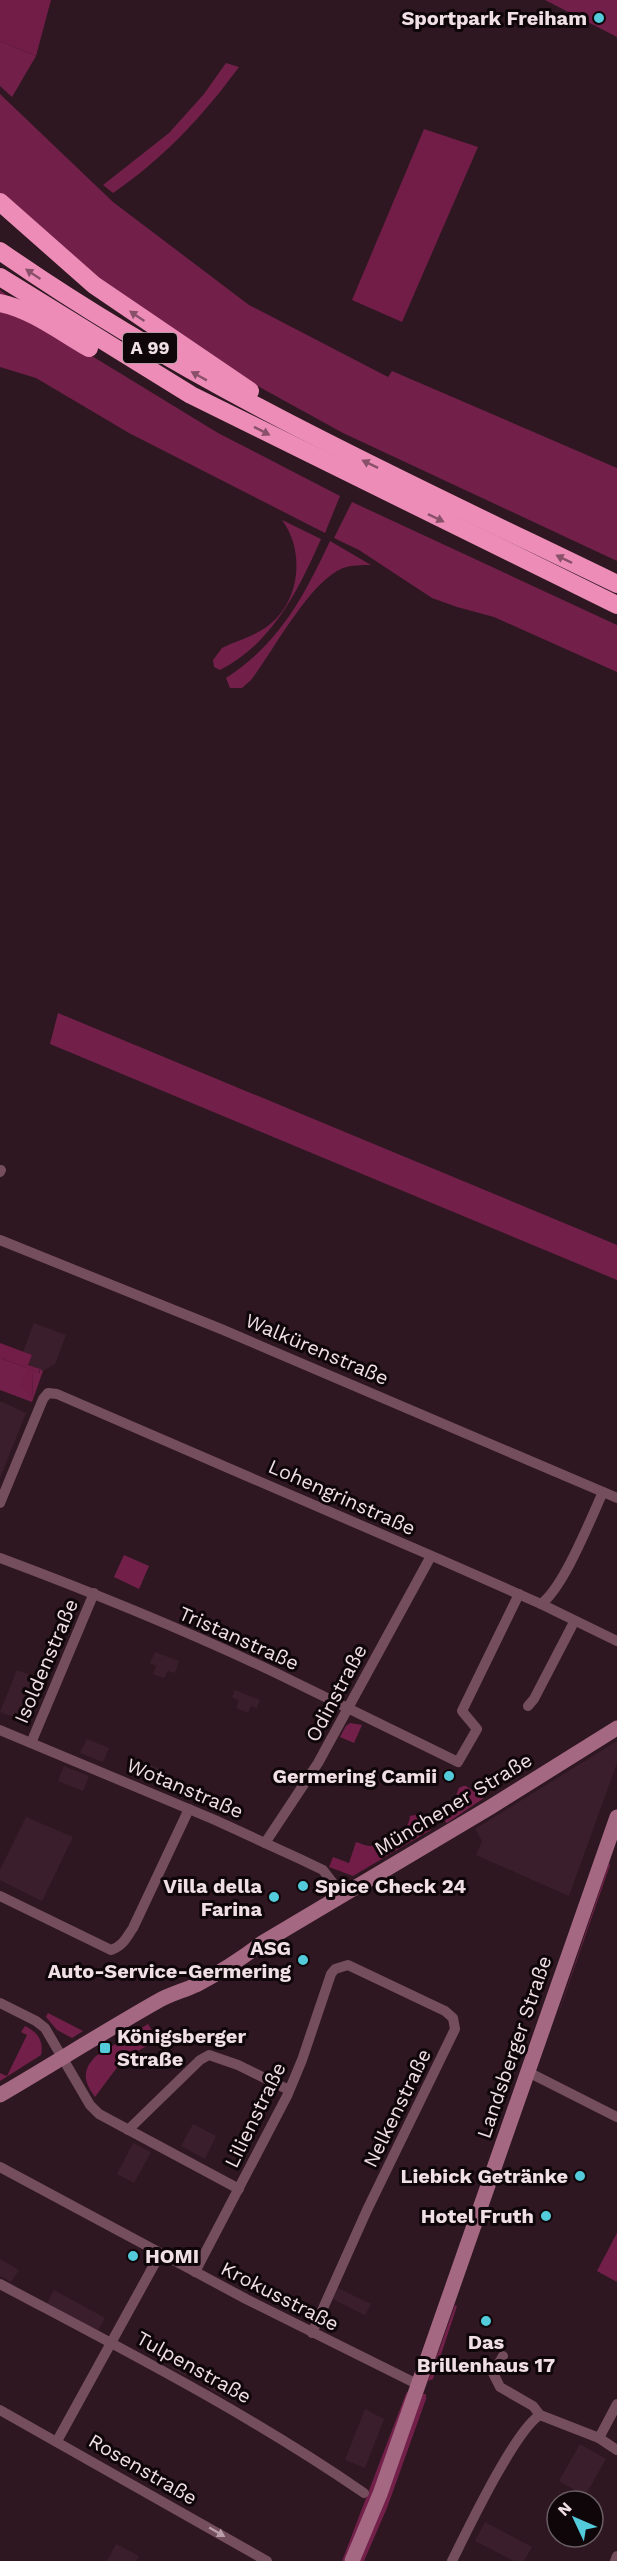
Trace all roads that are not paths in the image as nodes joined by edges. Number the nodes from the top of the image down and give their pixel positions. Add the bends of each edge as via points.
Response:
1 (0, 202) edge
2 (0, 251) edge
3 (0, 277) edge
4 (0, 303) edge
5 (191, 395) junction
6 (306, 433) junction
7 (617, 584) edge
8 (617, 605) edge
9 (0, 1240) edge
10 (603, 1492) junction
11 (617, 1498) edge
12 (0, 1503) edge
13 (431, 1556) junction
14 (0, 1558) edge
15 (94, 1593) junction
16 (519, 1594) junction
17 (541, 1604) junction
18 (574, 1622) junction
19 (617, 1641) edge
20 (528, 1706) dead end
21 (347, 1709) junction
22 (615, 1727) edge
23 (0, 1730) edge
24 (31, 1743) junction
25 (189, 1809) junction
26 (617, 1817) edge
27 (265, 1842) junction
28 (0, 1896) edge
29 (343, 1896) junction
30 (335, 1969) joint
31 (0, 2003) edge
32 (63, 2060) junction
33 (528, 2072) junction
34 (289, 2091) junction
35 (0, 2095) edge
36 (617, 2117) edge
37 (128, 2130) junction
38 (0, 2167) edge
39 (239, 2188) junction
40 (160, 2254) junction
41 (195, 2272) junction
42 (0, 2284) edge
43 (312, 2333) junction
44 (110, 2343) junction
45 (503, 2356) dead end
46 (418, 2385) junction
47 (617, 2404) edge
48 (0, 2410) edge
49 (540, 2415) junction
50 (599, 2438) junction
51 (57, 2441) junction
52 (617, 2450) edge
53 (364, 2493) dead end
54 (617, 2556) edge
55 (267, 2561) edge
56 (352, 2561) edge
57 (452, 2561) edge
58 (615, 2561) edge

6 -> 1 highway via 262,398 94,285
6 -> 2 highway, A 99 via 134,338
3 - 5 highway, A 99
4 - 5 highway via 39,320 133,373
5 -> 8 highway, A 99
7 -> 6 highway, A 99
9 - 10 street, Walkürenstraße via 217,1327
10 - 11 street, Walkürenstraße
10 - 17 street via 564,1572
12 - 13 street, Lohengrinstraße via 43,1398 48,1393 57,1394
13 - 16 street, Lohengrinstraße
13 - 21 street, Odinstraße
14 - 15 street, Tristanstraße
15 - 21 street, Tristanstraße via 276,1673
15 - 24 street, Isoldenstraße
16 - 17 street, Lohengrinstraße
16 - 21 street, Tristanstraße via 462,1711 477,1729 458,1762
17 - 18 street, Lohengrinstraße
18 - 19 street, Lohengrinstraße
18 - 20 street
21 - 27 street, Odinstraße via 311,1775
22 - 29 main road, Münchener Straße
23 - 24 street, Wotanstraße
24 - 25 street, Wotanstraße
25 - 27 street, Wotanstraße
25 - 28 street via 133,1928 117,1948 111,1950
26 - 33 main road, Landsberger Straße
27 - 29 street, Wotanstraße via 323,1870
29 - 32 main road, Münchener Straße via 195,1985 132,2016
30 - 34 street, Lilienstraße
30 - 43 street, Nelkenstraße via 348,1965 445,2011 453,2018 455,2029
31 - 32 street via 40,2024
32 - 35 main road, Münchener Straße
32 - 37 street via 94,2109 106,2120
33 - 36 street
33 - 46 main road, Landsberger Straße
34 - 37 street via 209,2055
34 - 39 street, Lilienstraße
37 - 39 street
38 - 40 street, Krokusstraße
39 - 41 street, Lilienstraße
40 - 41 street, Krokusstraße
40 - 44 street
41 - 43 street, Krokusstraße
42 - 44 street, Tulpenstraße
43 - 46 street, Krokusstraße
44 - 51 street
44 - 53 street, Tulpenstraße via 258,2424
45 - 49 street via 493,2373 496,2382
46 - 56 main road, Landsberger Straße
47 - 50 street
48 - 51 street, Rosenstraße
49 - 50 street
49 - 57 street via 530,2422
50 - 52 street
51 -> 55 street, Rosenstraße
54 - 58 street

